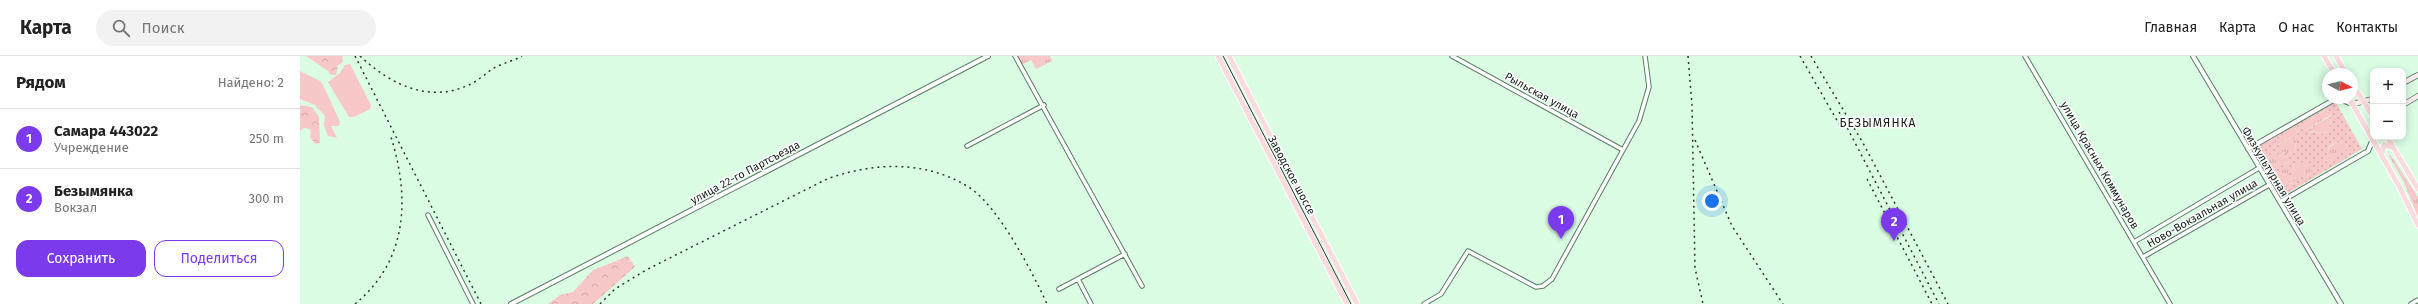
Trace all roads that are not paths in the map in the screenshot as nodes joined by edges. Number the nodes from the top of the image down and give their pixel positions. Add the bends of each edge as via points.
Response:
1 (988, 56) edge
2 (1015, 56) edge
3 (1218, 56) edge
4 (1229, 56) edge
5 (1452, 56) edge
6 (1645, 56) edge
7 (2025, 56) edge
8 (2193, 56) edge
9 (2324, 56) edge
10 (2336, 56) edge
11 (2331, 68) edge
12 (2343, 68) edge
13 (2418, 75) edge
14 (2406, 82) edge
15 (2358, 93) edge
16 (2418, 96) edge
17 (2370, 100) edge
18 (2363, 102) junction
19 (2358, 103) edge
20 (2327, 104) edge
21 (2352, 104) edge
22 (2405, 104) edge
23 (1044, 105) junction
24 (2370, 112) edge
25 (2370, 132) edge
26 (2373, 140) edge
27 (2375, 140) edge
28 (2389, 140) edge
29 (1274, 144) junction
30 (967, 146) dead end
31 (2393, 147) junction
32 (1266, 148) junction
33 (1623, 150) junction
34 (2248, 150) junction
35 (2382, 155) junction
36 (2259, 168) junction
37 (2269, 185) junction
38 (2418, 189) edge
39 (2280, 202) junction
40 (428, 215) dead end
41 (2418, 225) edge
42 (2134, 242) junction
43 (1125, 254) junction
44 (2143, 257) junction
45 (1078, 280) junction
46 (1142, 286) dead end
47 (1059, 290) dead end
48 (2418, 300) edge
49 (473, 304) edge
50 (511, 304) edge
51 (1091, 304) edge
52 (1347, 304) edge
53 (1357, 304) edge
54 (1424, 304) edge
55 (2170, 304) edge
56 (2341, 304) edge
57 (2411, 304) edge

1 - 50 street, улица 22-го Партсъезда
2 - 23 street
3 - 32 main road, Заводское шоссе
4 - 29 main road, Заводское шоссе
5 - 33 street, Рыльская улица
6 - 33 street via 1649,87 1646,101
7 - 42 street, улица Красных Коммунаров
8 - 34 street, Физкультурная улица
9 - 11 main road
10 - 12 main road
13 - 14 main road
15 - 18 main road
16 - 22 main road
17 - 18 main road
18 - 19 main road
18 - 24 main road
20 - 34 street
21 - 25 main road
23 - 30 street
23 - 43 street
26 - 39 street via 2368,151
27 - 35 main road
28 - 31 main road
29 - 32 main road
29 - 53 main road, Заводское шоссе
31 - 35 main road via 2384,145
31 - 38 main road
32 - 52 main road, Заводское шоссе
33 - 54 street via 1552,279 1543,286 1536,287 1468,251 1441,294
34 - 36 street, Физкультурная улица
35 - 41 main road
36 - 37 street, Физкультурная улица
36 - 42 street, Ново-Вокзальная улица
37 - 39 street, Физкультурная улица
37 - 44 street, Ново-Вокзальная улица
39 - 56 street, Физкультурная улица
40 - 49 street
42 - 44 street, улица Красных Коммунаров
43 - 45 street
43 - 46 street
44 - 55 street, улица Красных Коммунаров
45 - 47 street
45 - 51 street
48 - 57 street

